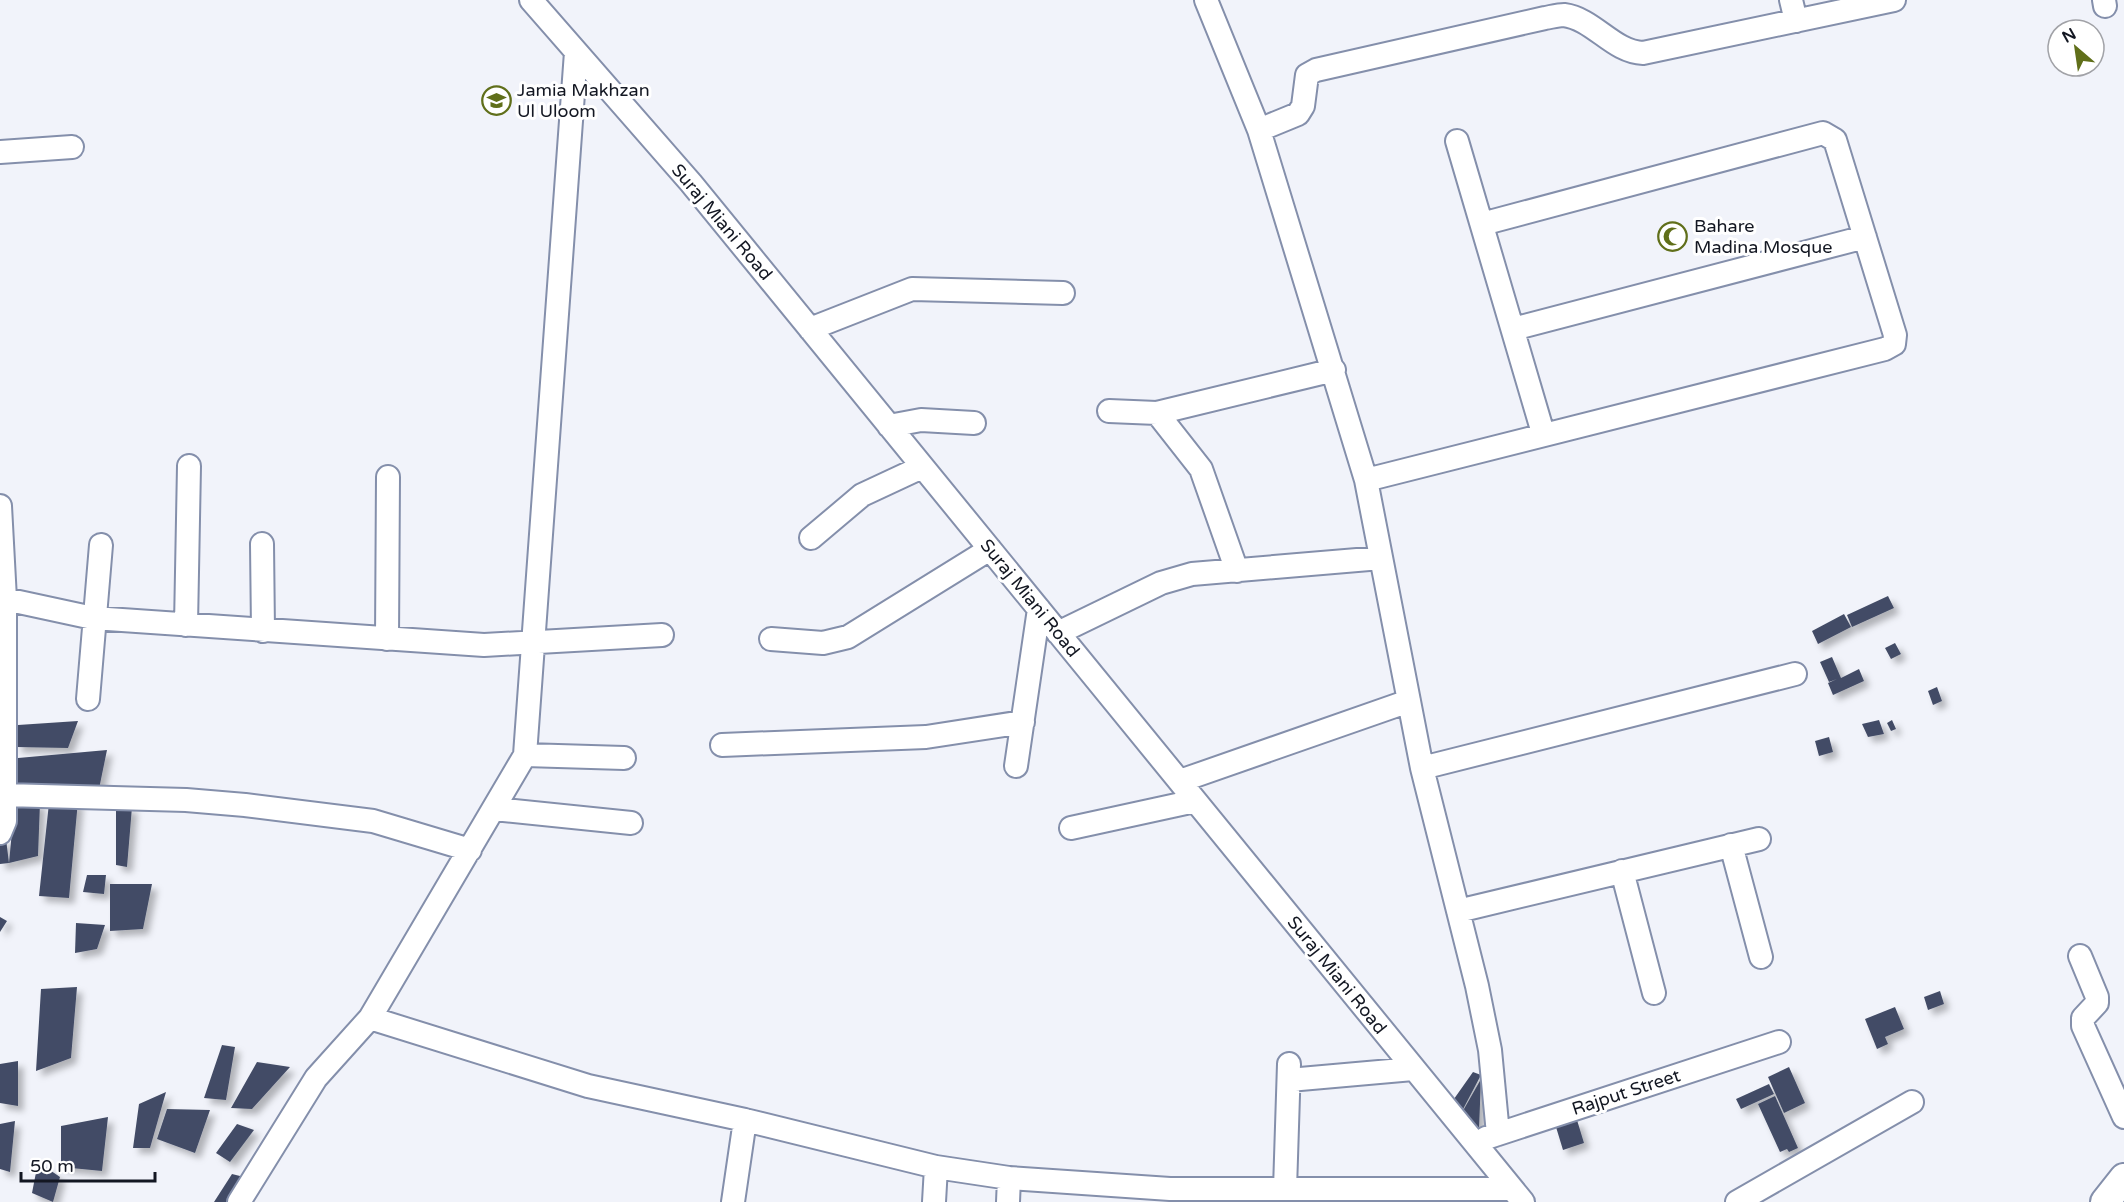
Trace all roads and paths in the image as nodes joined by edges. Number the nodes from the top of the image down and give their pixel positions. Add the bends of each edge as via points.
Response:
1 (531, 0) edge
2 (1206, 0) edge
3 (1894, 0) edge
4 (1793, 11) edge
5 (576, 52) junction
6 (1259, 130) junction
7 (1457, 141) dead end
8 (72, 147) dead end
9 (0, 152) edge
10 (1482, 224) junction
11 (1865, 237) junction
12 (1063, 293) dead end
13 (810, 329) junction
14 (1513, 329) junction
15 (1334, 369) junction
16 (1109, 411) dead end
17 (1157, 413) junction
18 (974, 423) dead end
19 (889, 426) junction
20 (1543, 433) junction
21 (189, 466) dead end
22 (922, 467) junction
23 (388, 477) dead end
24 (1366, 480) junction
25 (0, 506) edge
26 (811, 538) dead end
27 (262, 544) dead end
28 (101, 545) dead end
29 (990, 549) junction
30 (1381, 558) junction
31 (1237, 571) junction
32 (5, 599) junction
33 (1039, 609) junction
34 (93, 618) junction
35 (186, 625) junction
36 (263, 631) junction
37 (1058, 633) junction
38 (662, 634) dead end
39 (387, 639) junction
40 (771, 639) dead end
41 (3, 642) edge
42 (535, 643) junction
43 (1795, 674) dead end
44 (88, 699) dead end
45 (1409, 701) junction
46 (1023, 722) junction
47 (3, 730) edge
48 (722, 745) dead end
49 (525, 755) junction
50 (624, 758) dead end
51 (1016, 766) dead end
52 (1422, 768) junction
53 (1180, 781) junction
54 (5, 795) junction
55 (1195, 801) junction
56 (494, 809) junction
57 (631, 823) dead end
58 (1071, 828) dead end
59 (0, 833) edge
60 (1759, 839) dead end
61 (1731, 845) junction
62 (470, 850) junction
63 (1622, 871) junction
64 (1458, 911) junction
65 (2080, 956) dead end
66 (1761, 957) dead end
67 (1654, 993) dead end
68 (370, 1018) junction
69 (1779, 1042) dead end
70 (1413, 1069) junction
71 (1912, 1102) dead end
72 (2124, 1117) edge
73 (745, 1120) junction
74 (1498, 1134) junction
75 (1473, 1143) junction
76 (936, 1167) junction
77 (1009, 1178) junction
78 (2124, 1179) edge
79 (1284, 1189) junction
80 (1169, 1195) edge
81 (1517, 1196) edge
82 (239, 1202) edge
83 (733, 1202) edge
84 (934, 1202) edge
85 (1008, 1202) edge
86 (1737, 1202) edge
87 (2105, 1202) edge

1 - 5 street, Suraj Miani Road
2 - 6 street
3 - 4 street
4 - 6 street via 1643,53 1630,53 1580,21 1563,15 1545,18 1316,70 1308,75 1298,114
5 - 13 street, Suraj Miani Road via 691,183
5 - 42 street
6 - 15 street
7 - 10 street
8 - 9 street
10 - 11 street via 1823,133 1835,140
10 - 14 street
11 - 14 street
11 - 20 street via 1895,335 1894,344
12 - 13 street via 912,289
13 - 19 street, Suraj Miani Road
14 - 20 street
15 - 17 street
15 - 24 street
16 - 17 street
17 - 31 street via 1201,469
18 - 19 street via 921,420
19 - 22 street, Suraj Miani Road
20 - 24 street
21 - 35 street
22 - 26 street via 862,495
22 - 29 street, Suraj Miani Road
23 - 39 street
24 - 30 street
25 - 32 street
27 - 36 street
28 - 34 street
29 - 33 street, Suraj Miani Road
29 - 40 street via 848,637 823,643
30 - 31 street
30 - 45 street
31 - 37 street via 1192,574 1161,583
32 - 34 street
32 - 41 street
33 - 37 street, Suraj Miani Road
33 - 46 street
34 - 35 street
34 - 44 street
35 - 36 street
36 - 39 street
37 - 53 street, Suraj Miani Road
38 - 42 street
39 - 42 street via 484,645
41 - 47 street
42 - 49 street
43 - 52 street
45 - 52 street
45 - 53 street
46 - 48 street via 926,737
46 - 51 street
47 - 54 street
49 - 50 street
49 - 56 street
52 - 64 street
53 - 55 street, Suraj Miani Road
54 - 59 street via 5,821
54 - 62 street via 186,800 373,821
55 - 58 street
55 - 70 street, Suraj Miani Road
56 - 57 street
56 - 62 street
60 - 61 street
61 - 63 street
61 - 66 street
62 - 68 street
63 - 64 street
63 - 67 street
64 - 74 street via 1490,1050
65 - 72 street via 2097,997 2097,1003 2083,1018 2083,1026
68 - 73 street via 588,1086
68 - 82 street via 316,1078
69 - 74 street, Rajput Street
70 - 75 street, Suraj Miani Road
70 - 79 street via 1289,1072
71 - 86 street
73 - 76 street
73 - 83 street
74 - 75 street, Rajput Street
75 - 81 street, Suraj Miani Road
76 - 77 street
76 - 84 street
77 - 80 street
77 - 85 street
78 - 87 main road
79 - 80 street
79 - 81 street

